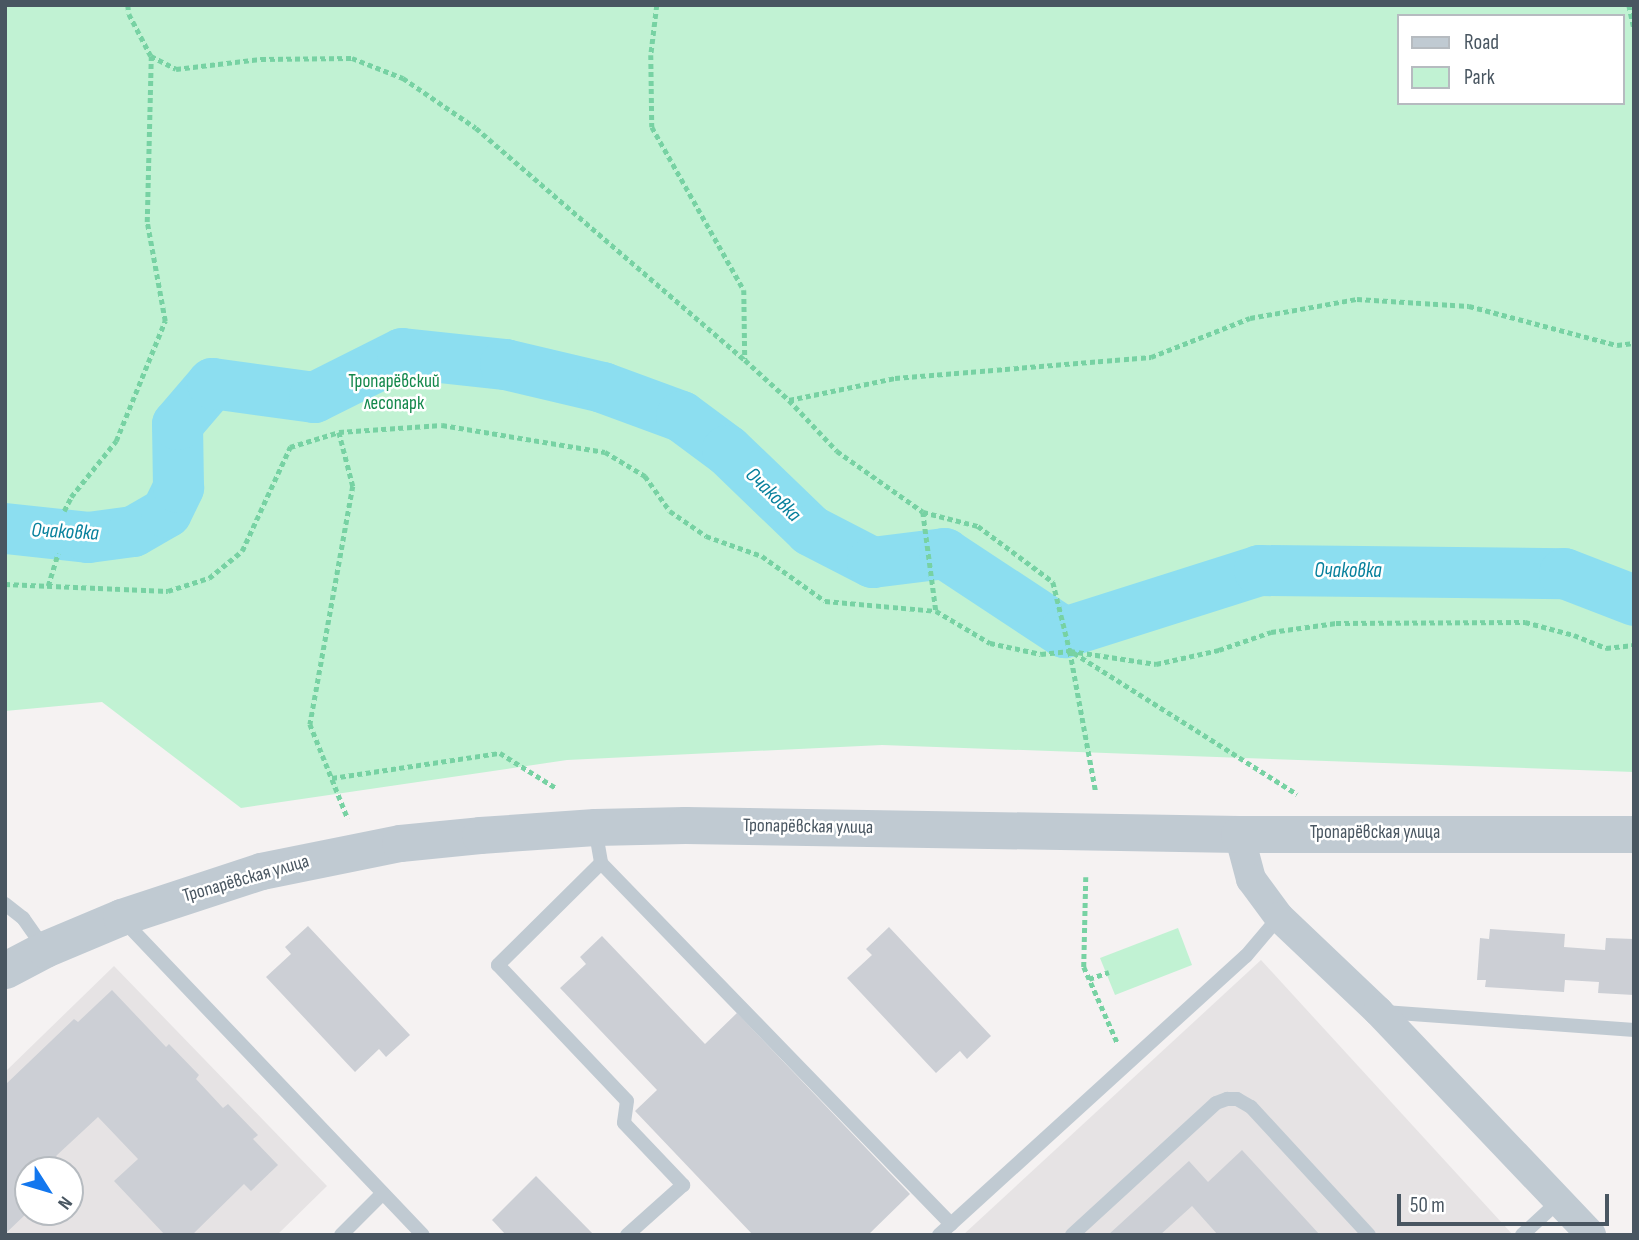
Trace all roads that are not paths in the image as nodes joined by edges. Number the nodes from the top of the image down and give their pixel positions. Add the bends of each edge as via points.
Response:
1 (595, 827) junction
2 (1239, 834) junction
3 (1634, 834) edge
4 (601, 863) junction
5 (5, 904) edge
6 (121, 917) junction
7 (1279, 917) junction
8 (44, 949) junction
9 (5, 970) edge
10 (1378, 1011) junction
11 (1634, 1030) edge
12 (383, 1193) junction
13 (1559, 1201) junction
14 (951, 1223) junction
15 (341, 1235) edge
16 (422, 1235) edge
17 (628, 1235) edge
18 (939, 1235) edge
19 (1072, 1235) edge
20 (1369, 1235) edge
21 (1522, 1235) edge
22 (1591, 1235) edge

1 - 2 street, Тропарёвская улица
1 - 4 lane
1 - 6 street, Тропарёвская улица via 387,846 261,871
2 - 3 street, Тропарёвская улица
2 - 7 street via 1251,879
4 - 14 lane
4 - 17 lane via 498,965 627,1101 624,1123 682,1185
5 - 8 lane via 23,918
6 - 8 street, Тропарёвская улица
6 - 12 lane
7 - 10 street
7 - 14 lane via 1246,956
8 - 9 street, Тропарёвская улица
10 - 11 lane
10 - 13 street
12 - 15 lane
12 - 16 lane
13 - 21 lane
13 - 22 street
14 - 18 lane
19 - 20 lane via 1216,1103 1227,1099 1251,1107

